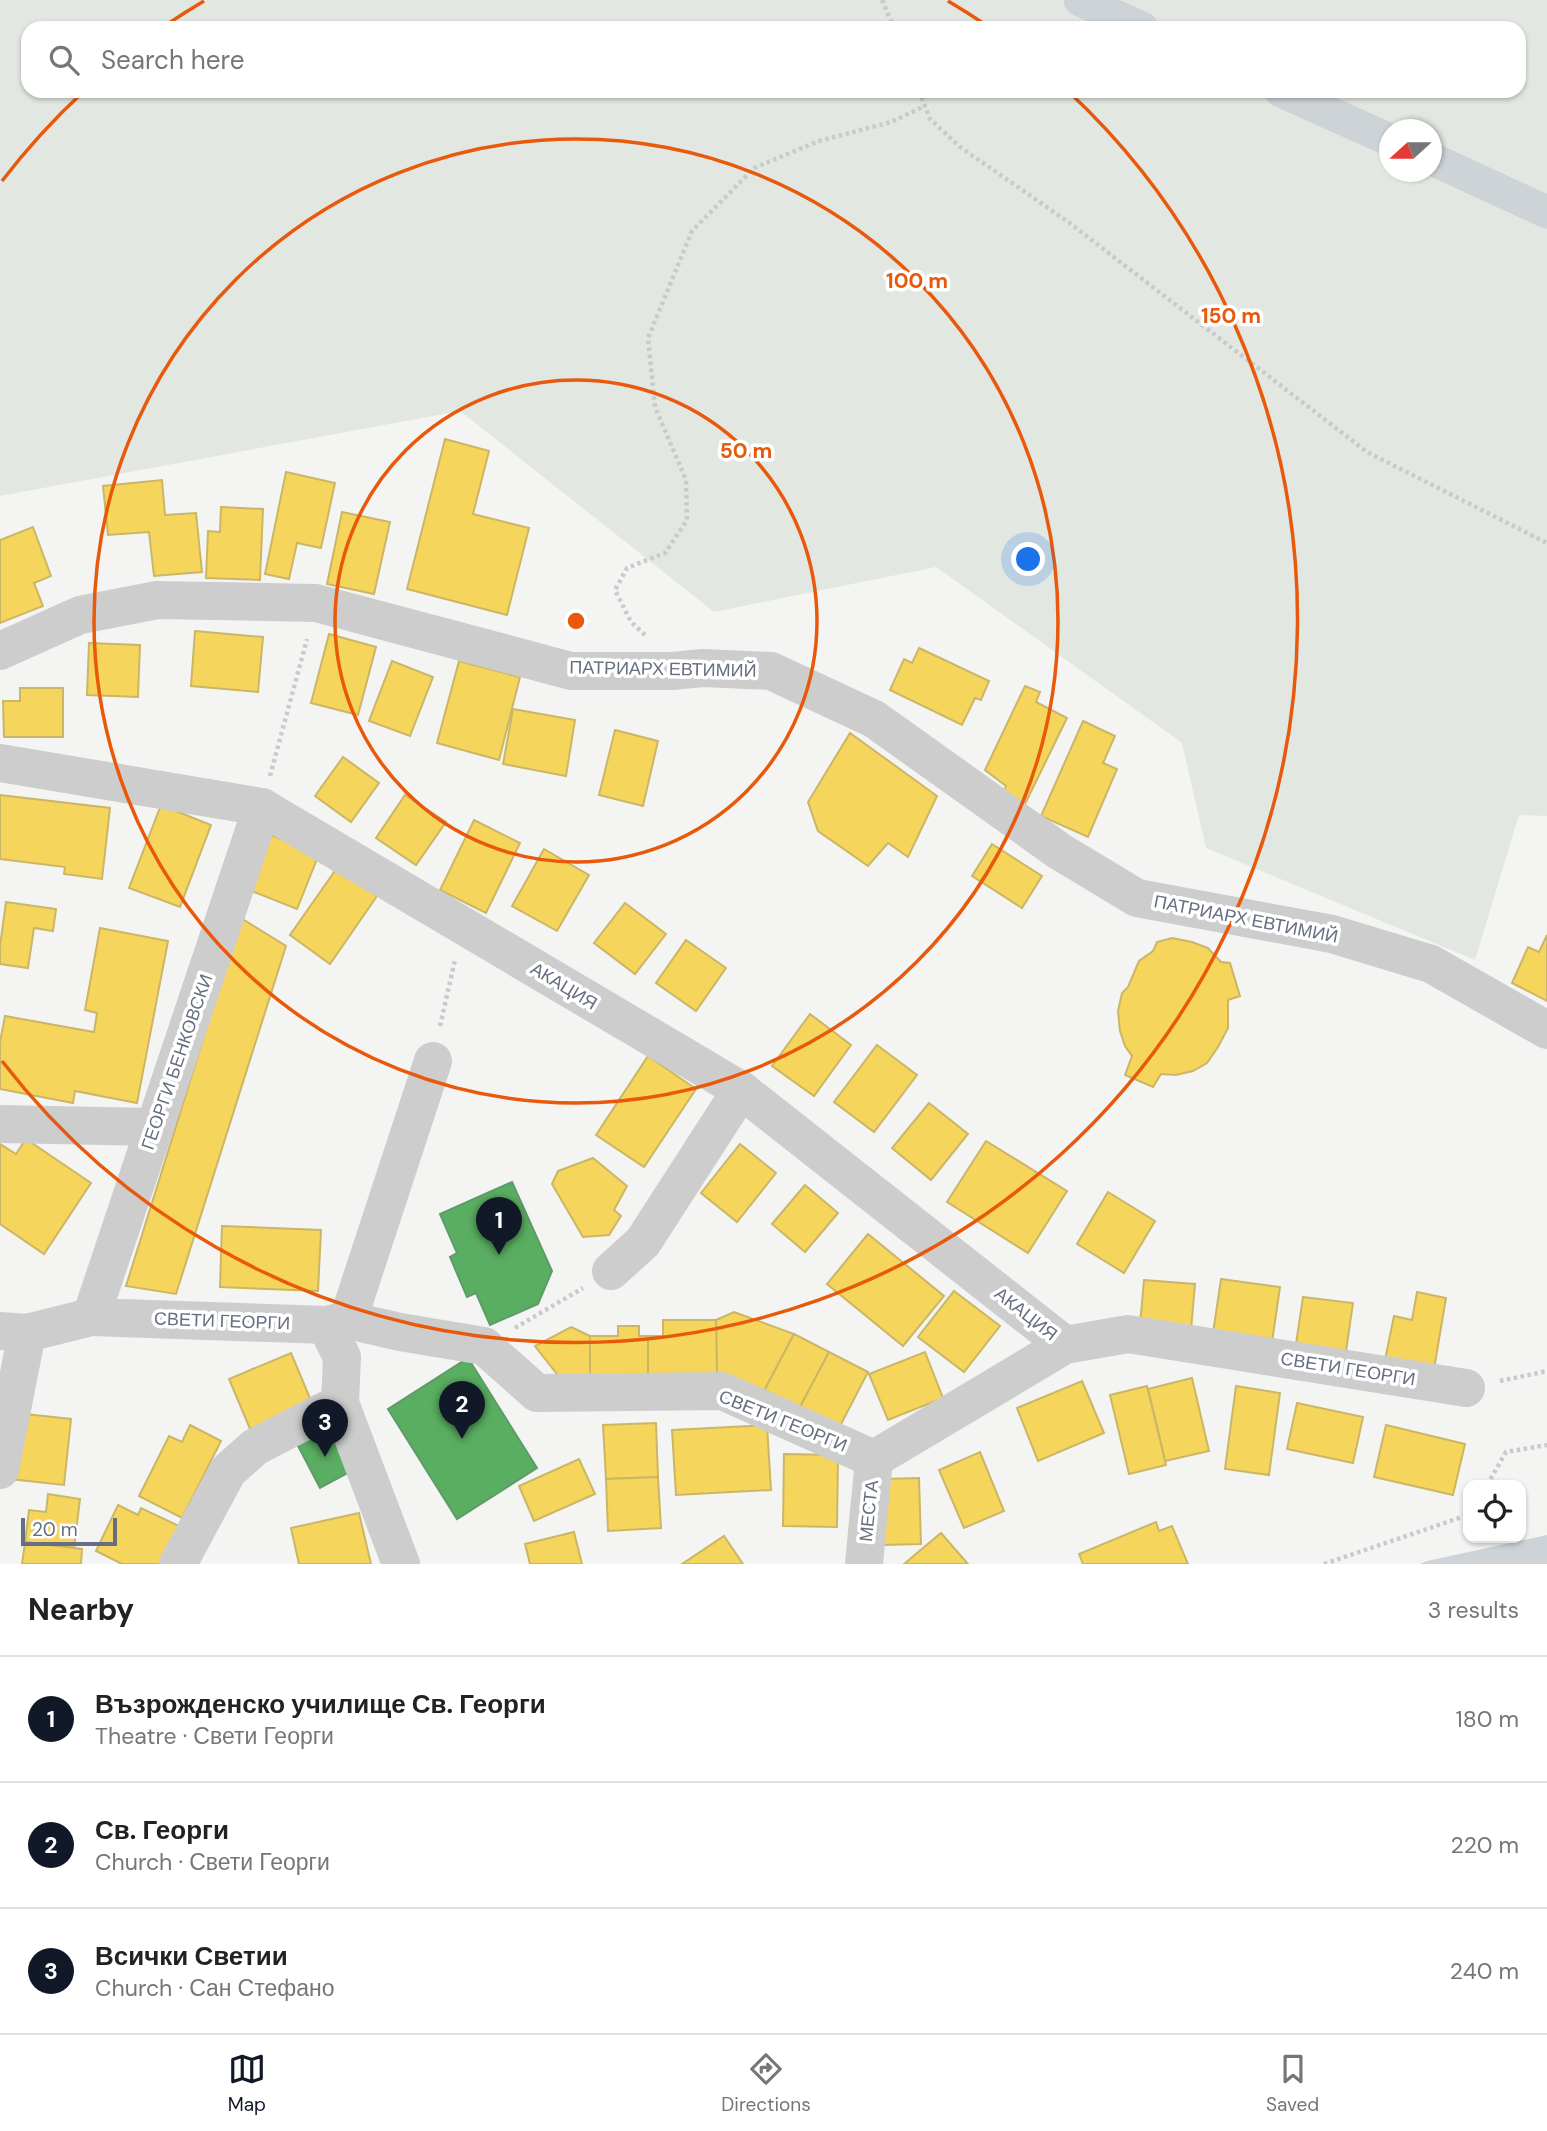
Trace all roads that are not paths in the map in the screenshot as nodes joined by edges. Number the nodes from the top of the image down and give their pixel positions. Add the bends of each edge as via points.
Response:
1 (0, 651) edge
2 (0, 763) edge
3 (262, 807) junction
4 (1547, 1030) edge
5 (433, 1061) road end
6 (741, 1090) junction
7 (0, 1124) edge
8 (155, 1127) junction
9 (611, 1271) road end
10 (91, 1317) junction
11 (337, 1322) junction
12 (13, 1332) edge
13 (1065, 1345) junction
14 (1466, 1388) road end
15 (340, 1403) junction
16 (874, 1459) junction
17 (0, 1470) edge
18 (178, 1564) edge
19 (401, 1564) edge
20 (864, 1564) edge

1 - 4 street, ПАТРИАРХ ЕВТИМИЙ via 80,615 157,600 316,603 571,671 771,671 874,719 1059,851 1137,898 1332,934 1431,964
2 - 3 street, АКАЦИЯ
3 - 6 street, АКАЦИЯ
3 - 8 street, ГЕОРГИ БЕНКОВСКИ
5 - 11 street
6 - 9 street via 643,1242
6 - 13 street, АКАЦИЯ
7 - 8 street
8 - 10 street, ГЕОРГИ БЕНКОВСКИ
10 - 11 street, СВЕТИ ГЕОРГИ
10 - 12 street, СВЕТИ ГЕОРГИ
11 - 15 street via 342,1357
11 - 16 street, СВЕТИ ГЕОРГИ via 484,1346 537,1393 722,1391
12 - 17 street
13 - 14 street, СВЕТИ ГЕОРГИ via 1128,1334
13 - 16 street, СВЕТИ ГЕОРГИ
15 - 18 street via 255,1447 228,1471
15 - 19 street
16 - 20 street, МЕСТА

